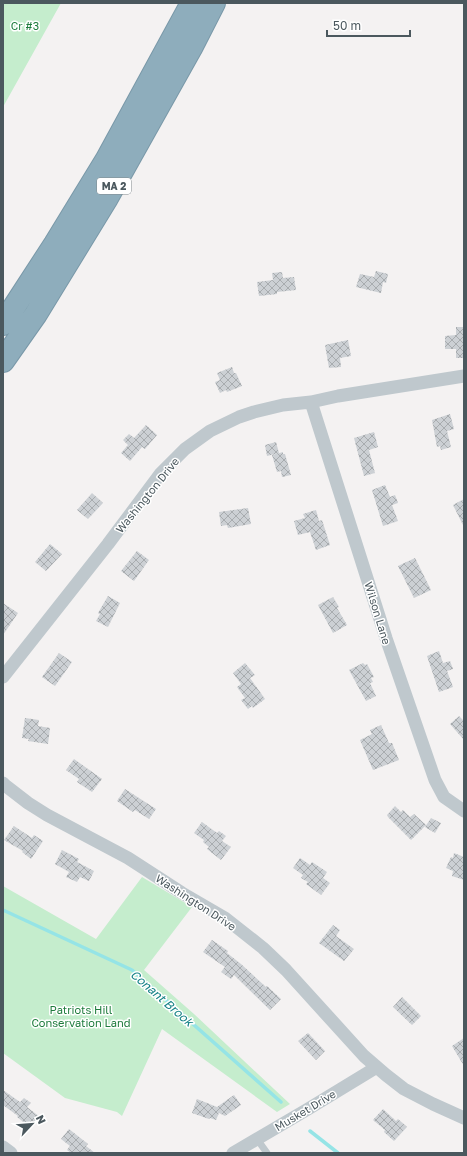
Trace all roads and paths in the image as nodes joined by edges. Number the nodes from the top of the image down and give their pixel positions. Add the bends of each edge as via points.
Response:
1 (192, 3) edge
2 (214, 3) edge
3 (3, 324) edge
4 (3, 361) edge
5 (464, 376) edge
6 (311, 402) junction
7 (3, 677) edge
8 (3, 783) edge
9 (464, 811) edge
10 (377, 1067) junction
11 (464, 1118) edge
12 (256, 1139) junction
13 (3, 1147) edge
14 (11, 1153) edge
15 (233, 1153) edge
16 (267, 1153) edge

1 - 3 highway, MA 2 via 107,159
2 - 4 highway, MA 2 via 108,198 36,314
5 - 6 street, Washington Drive
6 - 7 street, Washington Drive via 254,412 210,431 185,449 161,473
6 - 9 street, Wilson Lane via 386,638 435,780 444,797
8 - 10 street, Washington Drive via 34,807 128,858 225,918 286,970
10 - 11 street, Washington Drive via 404,1089
10 - 12 street, Musket Drive
12 - 15 street, Musket Drive
12 - 16 lane
13 - 14 street

